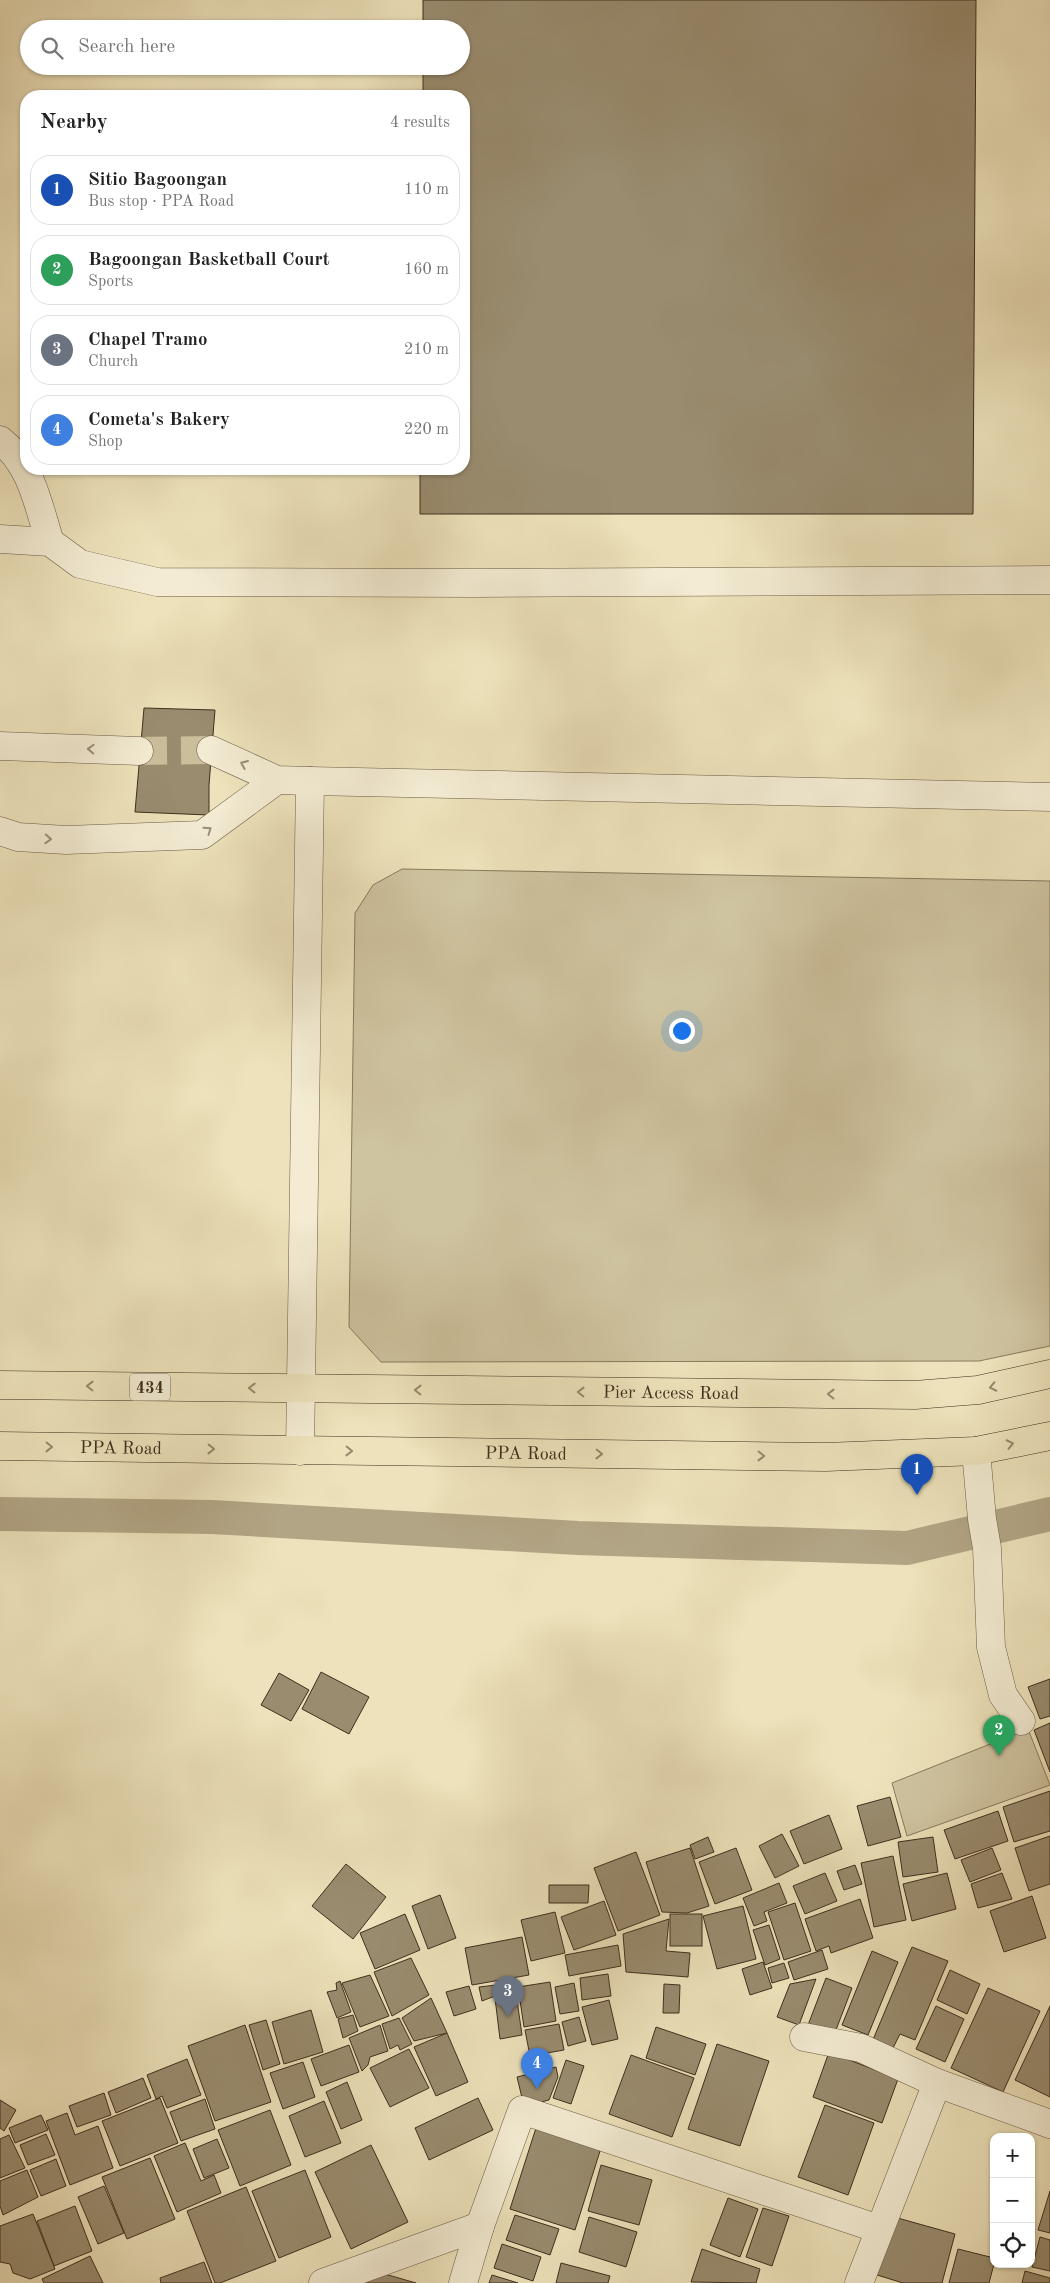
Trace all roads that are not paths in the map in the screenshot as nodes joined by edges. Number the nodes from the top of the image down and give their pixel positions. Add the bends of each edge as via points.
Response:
1 (0, 440) edge
2 (20, 461) edge
3 (29, 475) edge
4 (0, 539) edge
5 (50, 542) junction
6 (1050, 580) edge
7 (0, 746) edge
8 (211, 750) tunnel mouth
9 (139, 751) tunnel mouth
10 (277, 780) junction
11 (310, 782) junction
12 (1050, 797) edge
13 (0, 831) edge
14 (1045, 1375) edge
15 (0, 1385) edge
16 (301, 1389) junction
17 (1050, 1436) edge
18 (0, 1446) edge
19 (300, 1451) junction
20 (976, 1452) junction
21 (1021, 1721) dead end
22 (804, 2037) dead end
23 (937, 2083) junction
24 (1050, 2124) edge
25 (480, 2226) junction
26 (879, 2229) junction
27 (323, 2283) edge
28 (464, 2283) edge
29 (859, 2283) edge

1 - 2 street via 12,449
3 - 5 street
4 - 5 street
5 - 6 street via 80,564 156,582
9 -> 7 street
10 -> 8 street
10 - 11 street
13 -> 10 street via 18,837 66,840 202,835
11 - 12 street
11 - 16 street
14 -> 16 highway, Pier Access Road via 978,1390 915,1395
16 -> 15 highway, 434
16 - 19 street
20 -> 17 highway, PPA Road
18 -> 19 highway, PPA Road
19 -> 20 highway, PPA Road via 826,1456
20 - 21 street via 987,1548 991,1647 1004,1696
22 - 23 street via 861,2048
23 - 24 street
23 - 26 street
25 - 26 street via 522,2110
25 - 27 street
25 - 28 street
26 - 29 street

